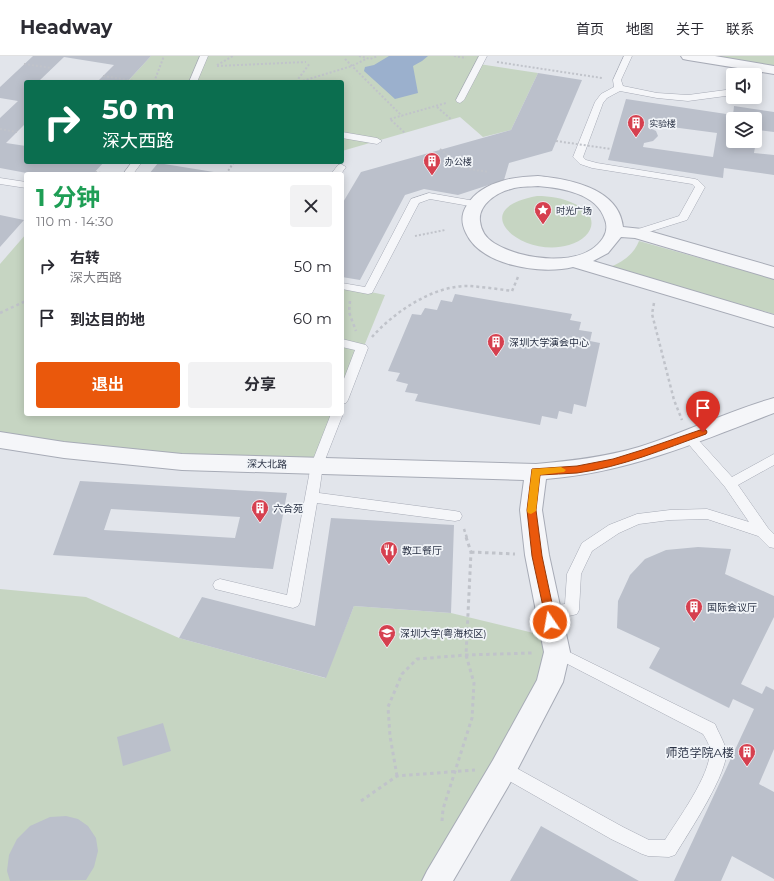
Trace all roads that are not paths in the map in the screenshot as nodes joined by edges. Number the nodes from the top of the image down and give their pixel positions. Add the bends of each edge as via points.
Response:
1 (204, 56) edge
2 (628, 56) edge
3 (688, 56) edge
4 (482, 58) edge
5 (737, 68) edge
6 (762, 70) edge
7 (774, 70) edge
8 (194, 80) edge
9 (618, 84) junction
10 (726, 93) edge
11 (460, 100) dead end
12 (344, 135) edge
13 (377, 141) dead end
14 (0, 181) edge
15 (24, 185) edge
16 (475, 204) junction
17 (615, 231) junction
18 (636, 233) junction
19 (575, 262) junction
20 (774, 273) edge
21 (344, 286) edge
22 (774, 321) edge
23 (344, 344) edge
24 (344, 395) edge
25 (774, 405) edge
26 (335, 416) edge
27 (689, 437) junction
28 (0, 440) edge
29 (774, 459) edge
30 (316, 465) junction
31 (536, 472) junction
32 (730, 484) junction
33 (311, 497) junction
34 (455, 516) road end
35 (763, 532) junction
36 (774, 543) edge
37 (220, 585) dead end
38 (548, 611) junction
39 (557, 652) junction
40 (503, 769) junction
41 (437, 881) edge

1 - 8 lane
2 - 9 lane
3 - 5 street
4 - 11 lane
6 - 7 street
9 - 10 lane via 628,91 682,98
9 - 18 lane via 598,102 578,157 583,162 595,166 695,182 700,187 683,218
12 - 13 lane
14 - 15 lane
16 - 17 street via 494,189 507,185 522,182 554,182 582,190 604,204 611,212
16 - 19 street via 471,211 472,227 476,236 495,251 517,260 542,264
16 - 21 lane via 429,196 415,201 368,291
17 - 18 street
17 - 19 street via 604,248
18 - 20 street
19 - 22 street
23 - 24 lane via 362,348
25 - 27 street, 深大北路
26 - 30 lane
27 - 31 street, 深大北路 via 613,462 577,469
27 - 32 lane
28 - 30 street, 深大北路 via 64,450 182,462
29 - 32 lane
30 - 31 street, 深大北路
30 - 33 lane
31 - 38 street via 531,510
32 - 35 lane
33 - 34 lane
33 - 37 lane via 293,602
35 - 36 lane
35 - 38 lane via 707,514 670,515 637,520 614,529 587,547 574,574 572,610
38 - 39 street
39 - 40 street via 550,682
39 - 40 lane via 709,729 718,751 711,775 669,849 648,848
40 - 41 street

